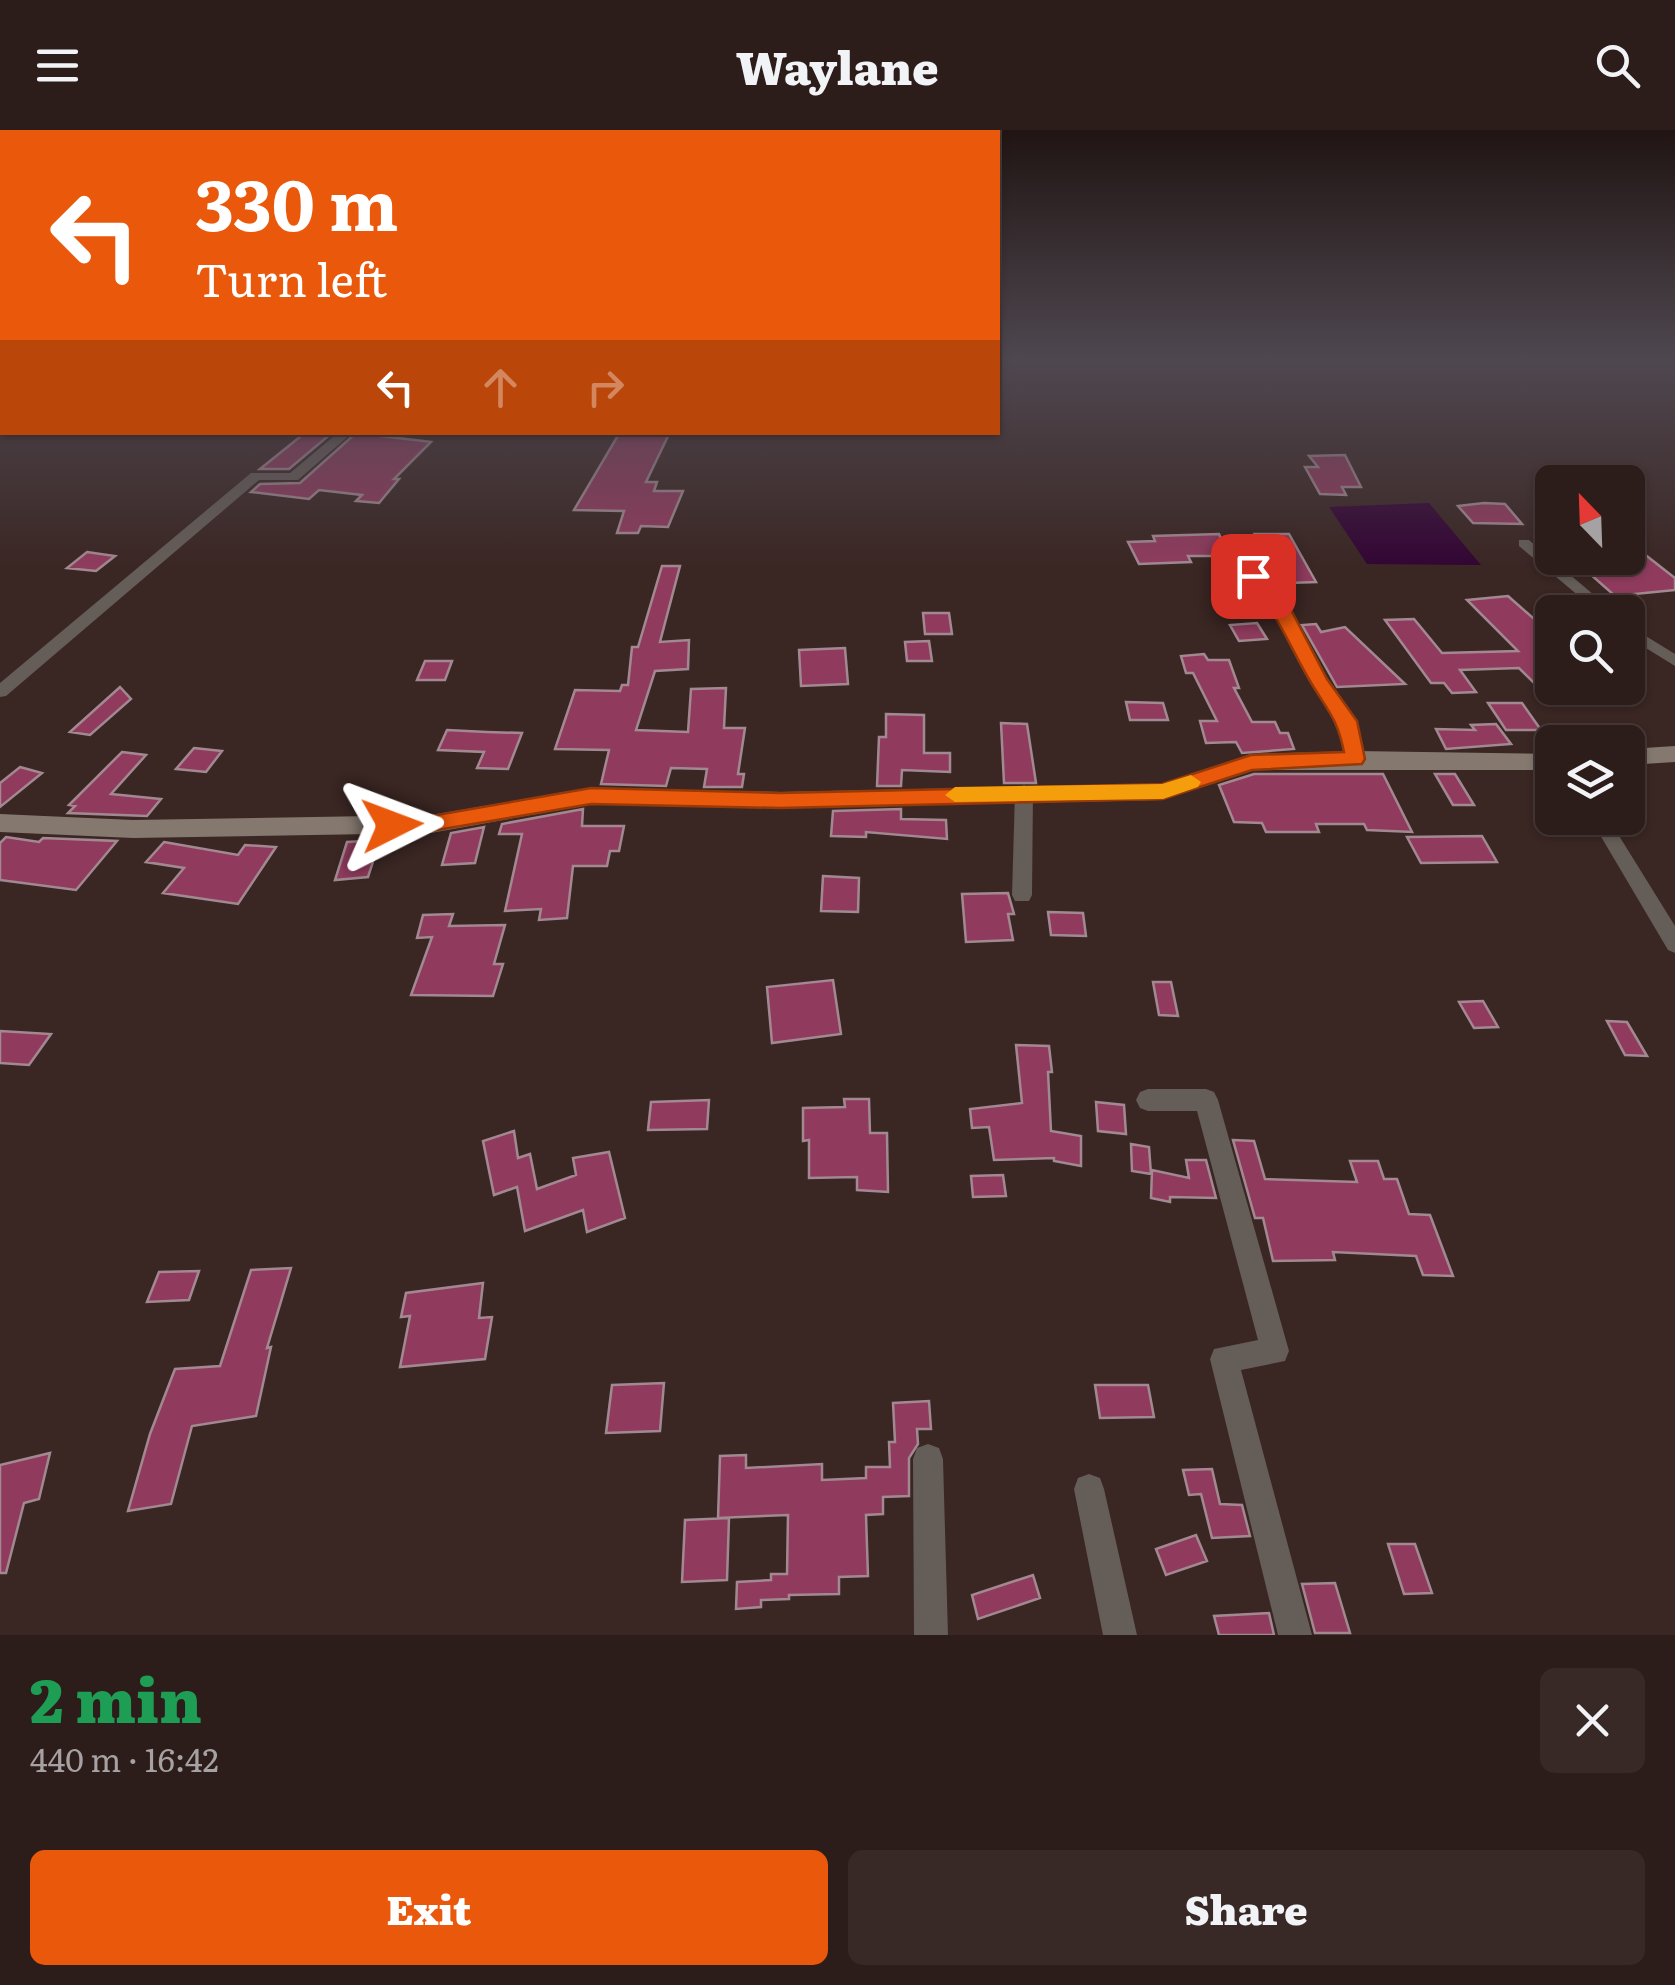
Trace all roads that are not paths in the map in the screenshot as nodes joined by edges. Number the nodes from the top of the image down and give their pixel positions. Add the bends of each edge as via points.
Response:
1 (343, 435) edge
2 (1524, 543) dead end
3 (1239, 554) dead end
4 (1587, 595) edge
5 (1645, 641) edge
6 (1675, 661) edge
7 (0, 692) edge
8 (1675, 754) edge
9 (1645, 756) edge
10 (1355, 759) junction
11 (1535, 762) edge
12 (1024, 792) junction
13 (0, 823) edge
14 (1609, 835) edge
15 (1022, 895) dead end
16 (1675, 944) edge
17 (1148, 1100) dead end
18 (928, 1458) dead end
19 (1089, 1489) dead end
20 (930, 1635) edge
21 (1120, 1635) edge
22 (1294, 1635) edge

1 - 7 street via 292,477 256,476
2 - 4 street
3 - 10 street via 1280,604 1347,721
5 - 6 street
8 - 9 street
10 - 11 street
10 - 12 street via 1251,762 1163,792
12 - 13 street via 780,800 591,796 431,824 133,830
12 - 15 street
14 - 16 street
17 - 22 street via 1206,1100 1276,1351 1224,1358
18 - 20 street
19 - 21 street

